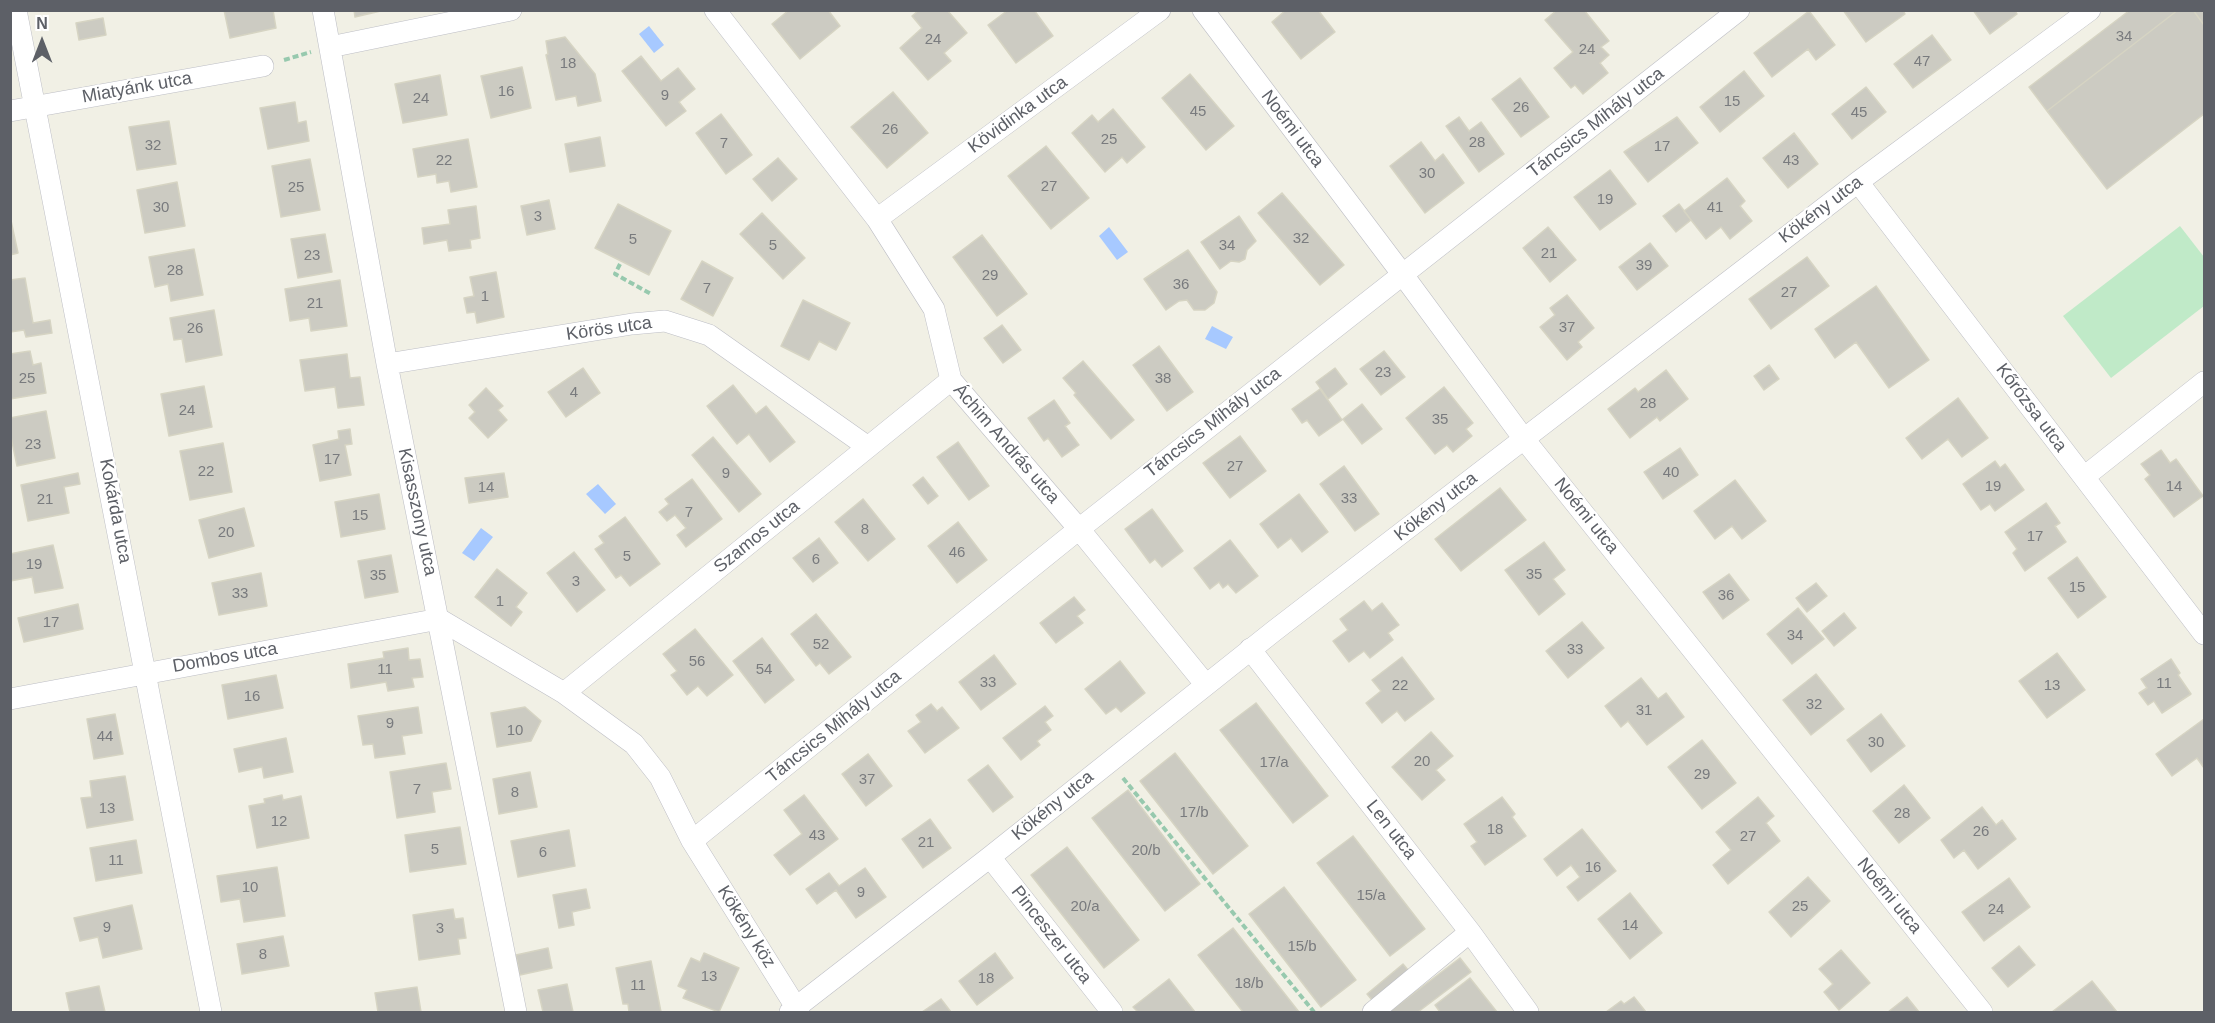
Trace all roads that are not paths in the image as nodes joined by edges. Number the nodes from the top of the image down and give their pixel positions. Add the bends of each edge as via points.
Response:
1 (16, 10) edge
2 (323, 10) edge
3 (511, 10) edge
4 (715, 10) edge
5 (1160, 10) edge
6 (1203, 10) edge
7 (1739, 10) edge
8 (2090, 10) edge
9 (330, 47) junction
10 (263, 66) road end
11 (36, 106) junction
12 (10, 111) edge
13 (1858, 182) junction
14 (876, 219) junction
15 (1403, 275) junction
16 (387, 364) junction
17 (951, 380) junction
18 (2205, 382) edge
19 (1524, 439) junction
20 (868, 447) junction
21 (2084, 477) junction
22 (1079, 529) junction
23 (439, 619) junction
24 (2205, 634) edge
25 (1250, 649) junction
26 (146, 673) junction
27 (1206, 685) junction
28 (564, 693) junction
29 (10, 699) edge
30 (692, 841) junction
31 (990, 857) junction
32 (1470, 932) junction
33 (795, 1011) edge
34 (211, 1012) edge
35 (516, 1012) edge
36 (1112, 1012) edge
37 (1373, 1012) edge
38 (1528, 1012) edge
39 (1982, 1012) edge

1 - 11 street, Kokárda utca
2 - 9 street, Kisasszony utca
3 - 9 street
4 - 14 street, Áchim András utca
5 - 14 street, Kövidinka utca
6 - 15 street, Noémi utca
7 - 15 street, Táncsics Mihály utca
8 - 13 street, Kökény utca
9 - 16 street, Kisasszony utca
10 - 11 street, Miatyánk utca
11 - 12 street, Miatyánk utca
11 - 26 street, Kokárda utca
13 - 19 street, Kökény utca
13 - 21 street, Kőrózsa utca
14 - 17 street, Áchim András utca via 934,309
15 - 19 street, Noémi utca
15 - 22 street, Táncsics Mihály utca
16 - 20 street, Körös utca via 665,321 709,335
16 - 23 street, Kisasszony utca
17 - 20 street, Szamos utca
17 - 22 street, Áchim András utca
18 - 21 street
19 - 25 street, Kökény utca
19 - 39 street, Noémi utca
20 - 28 street, Szamos utca
21 - 24 street, Kőrózsa utca
22 - 27 street, Áchim András utca
22 - 30 street, Táncsics Mihály utca
23 - 26 street, Dombos utca
23 - 28 street, Kökény köz
23 - 35 street, Kisasszony utca
25 - 27 street, Kökény utca
25 - 32 street, Len utca
26 - 29 street, Dombos utca
26 - 34 street, Kokárda utca
27 - 31 street, Kökény utca
28 - 30 street, Kökény köz via 634,744 660,777
30 - 33 street, Kökény köz
31 - 33 street, Kökény utca
31 - 36 street, Pinceszer utca
32 - 37 street
32 - 38 street, Len utca

